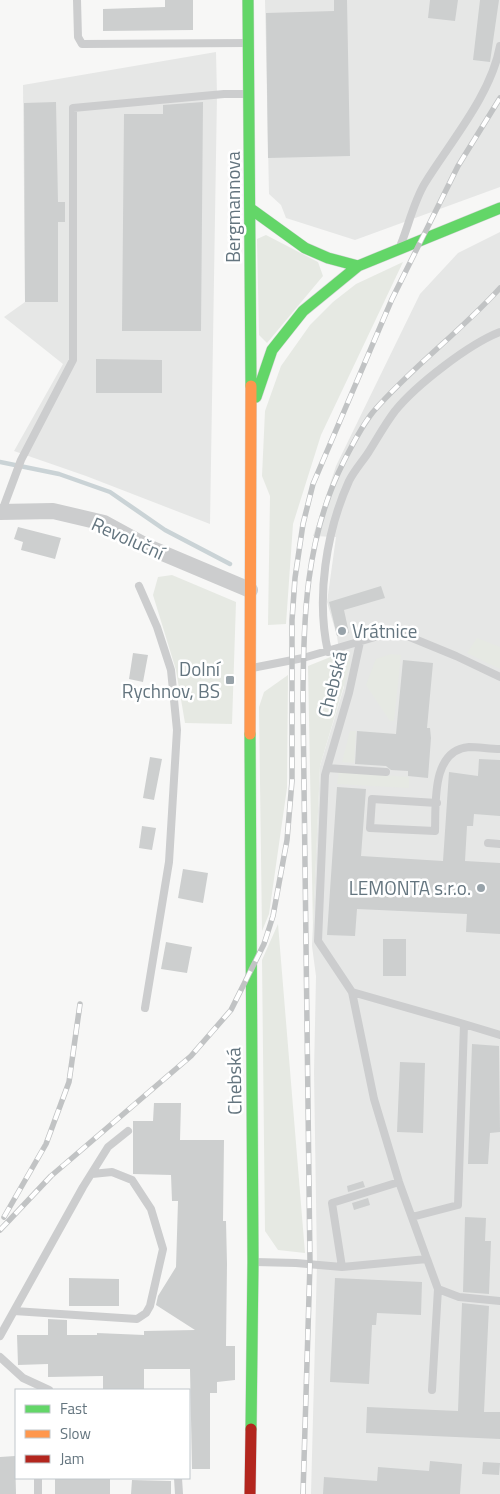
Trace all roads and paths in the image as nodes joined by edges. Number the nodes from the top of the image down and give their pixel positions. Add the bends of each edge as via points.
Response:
1 (77, 0) edge
2 (248, 0) edge
3 (248, 43) junction
4 (500, 46) edge
5 (249, 94) junction
6 (500, 208) edge
7 (251, 209) junction
8 (399, 250) junction
9 (358, 266) junction
10 (500, 332) edge
11 (249, 415) junction
12 (1, 512) edge
13 (139, 586) dead end
14 (250, 590) junction
15 (360, 642) junction
16 (328, 652) junction
17 (250, 669) junction
18 (500, 677) edge
19 (500, 749) edge
20 (327, 768) junction
21 (386, 772) dead end
22 (436, 803) junction
23 (488, 843) dead end
24 (500, 844) edge
25 (352, 992) junction
26 (145, 1008) dead end
27 (464, 1024) junction
28 (500, 1035) edge
29 (128, 1131) dead end
30 (92, 1174) junction
31 (399, 1182) junction
32 (412, 1217) junction
33 (427, 1259) junction
34 (253, 1262) junction
35 (342, 1267) junction
36 (438, 1289) junction
37 (500, 1301) edge
38 (14, 1311) junction
39 (0, 1336) edge
40 (0, 1357) edge
41 (47, 1389) edge
42 (432, 1390) dead end
43 (38, 1479) edge
44 (178, 1479) edge
45 (38, 1494) edge
46 (179, 1494) edge
47 (250, 1494) edge

1 - 3 lane via 78,37 82,44
2 - 3 street, Bergmannova
3 - 5 street, Bergmannova
4 - 8 lane via 483,90 424,185
5 - 7 street, Bergmannova
5 - 12 lane via 73,108 73,360 21,460
6 - 8 street
7 - 9 street via 305,248
7 - 11 street, Bergmannova
8 - 9 street
9 - 11 street via 303,310 272,350
10 - 16 lane via 486,337 442,368 395,411 349,481 331,534 322,592 322,629
11 - 14 street, Chebská
12 - 14 street, Revoluční via 54,512 104,523 148,547
13 - 26 lane via 171,670 177,730 169,862
14 - 17 street, Chebská
15 - 16 lane, Chebská
15 - 18 lane, Chebská via 400,633
15 - 20 lane, Chebská
16 - 17 lane, Chebská
17 - 34 street, Chebská
19 - 22 lane via 468,747 448,756 440,768
20 - 21 lane
20 - 25 lane, Chebská via 318,941
22 - 22 lane via 435,831 370,828 372,799
23 - 24 lane
25 - 27 lane
25 - 31 lane via 374,1099
27 - 28 lane
27 - 32 lane via 458,1205
29 - 30 lane via 108,1147
30 - 38 lane
30 - 38 lane via 112,1172 132,1180 152,1209 163,1250 150,1306 137,1319
31 - 32 lane
31 - 35 lane via 332,1203
32 - 33 lane
33 - 35 lane
33 - 36 lane
34 - 35 lane
34 - 47 street, Chebská
36 - 37 lane via 459,1297
36 - 42 lane
38 - 39 lane
40 - 41 lane via 23,1378
43 - 45 lane
44 - 46 lane

